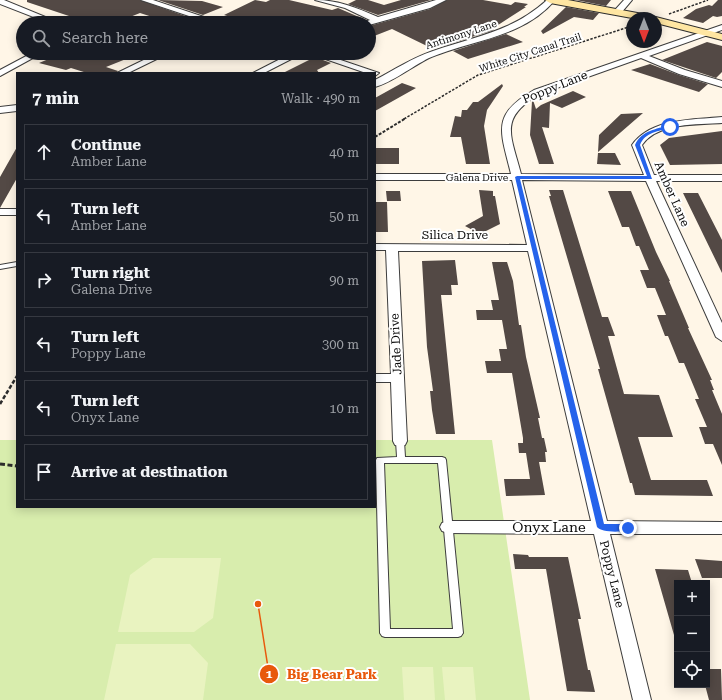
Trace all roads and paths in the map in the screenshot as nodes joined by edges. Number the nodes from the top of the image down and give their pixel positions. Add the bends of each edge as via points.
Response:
1 (145, 0) edge
2 (319, 0) edge
3 (442, 0) edge
4 (551, 0) edge
5 (628, 0) edge
6 (708, 0) edge
7 (0, 2) edge
8 (618, 11) junction
9 (626, 13) edge
10 (668, 15) dead end
11 (37, 16) edge
12 (196, 16) edge
13 (368, 16) edge
14 (377, 20) edge
15 (662, 21) edge
16 (722, 27) edge
17 (626, 28) edge
18 (706, 32) junction
19 (722, 37) edge
20 (640, 55) junction
21 (24, 60) edge
22 (150, 60) edge
23 (284, 60) edge
24 (334, 60) edge
25 (0, 72) edge
26 (124, 72) edge
27 (259, 72) edge
28 (372, 72) edge
29 (376, 73) edge
30 (388, 77) junction
31 (376, 83) edge
32 (722, 84) edge
33 (16, 108) edge
34 (0, 110) edge
35 (722, 120) edge
36 (376, 136) edge
37 (376, 177) edge
38 (517, 177) junction
39 (650, 178) junction
40 (722, 178) edge
41 (0, 212) edge
42 (16, 212) edge
43 (376, 247) edge
44 (392, 247) junction
45 (534, 248) junction
46 (16, 264) edge
47 (0, 266) edge
48 (722, 337) edge
49 (16, 378) edge
50 (376, 378) edge
51 (398, 378) junction
52 (0, 404) edge
53 (400, 441) joint
54 (401, 460) junction
55 (0, 464) edge
56 (16, 466) edge
57 (448, 527) junction
58 (601, 527) junction
59 (722, 528) edge
60 (642, 700) edge

1 - 12 street
2 - 13 street via 347,6
3 - 14 street
4 - 8 main road
4 - 30 street, Antimony Lane via 540,12 520,25 422,58
5 - 8 street
6 - 10 path
7 - 11 street
8 - 9 main road
15 - 18 main road
16 - 18 street, Poppy Lane
17 - 36 path, White City Canal Trail via 478,75
18 - 19 main road
18 - 20 street, Poppy Lane
20 - 32 street via 682,72
20 - 38 street, Poppy Lane via 537,92 514,106 505,123
21 - 25 street
22 - 26 street
23 - 27 street
24 - 28 street
29 - 30 street
30 - 31 street, Antimony Lane
33 - 34 street
35 - 39 street, Amber Lane via 670,127 646,134 637,145
37 - 38 street, Galena Drive
38 - 39 street, Galena Drive
38 - 45 street, Poppy Lane
39 - 40 street, Galena Drive
39 - 48 street, Amber Lane
41 - 42 street
43 - 44 street, Silica Drive
44 - 45 street, Silica Drive
44 - 51 street, Jade Drive
45 - 58 street, Poppy Lane
46 - 47 lane
49 - 52 path
50 - 51 street
51 - 53 street, Jade Drive
53 - 54 lane
54 - 57 lane via 442,460
54 - 57 lane via 380,460 385,633 458,633
55 - 56 path
57 - 58 street, Onyx Lane
58 - 59 street, Onyx Lane
58 - 60 street, Poppy Lane

